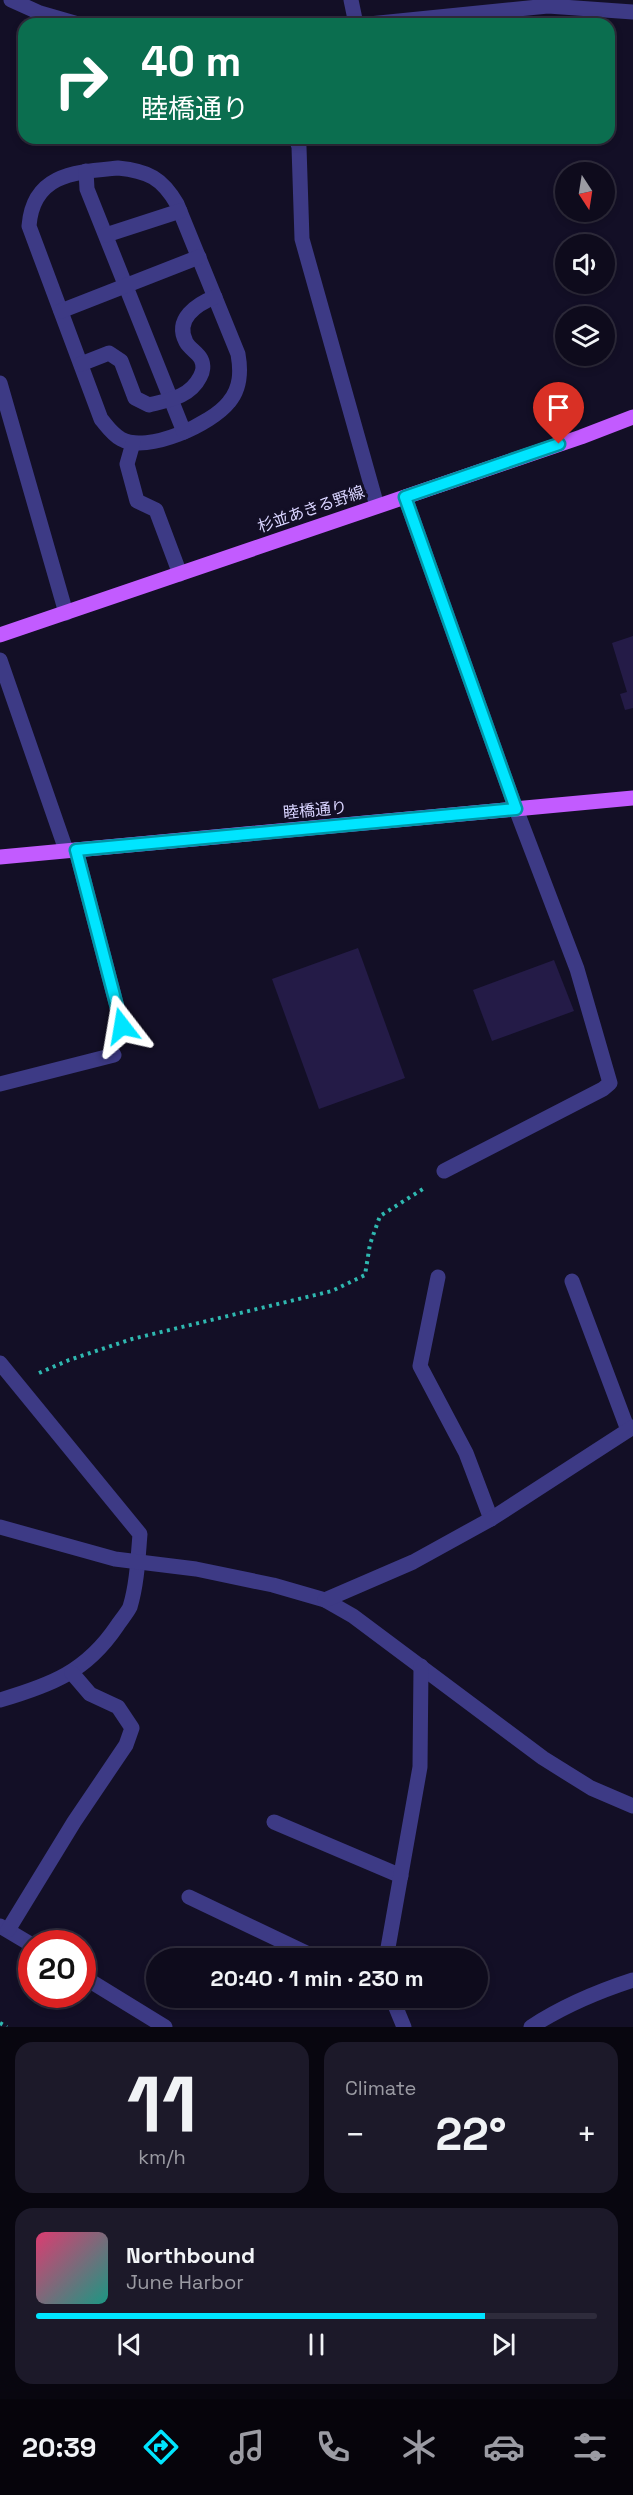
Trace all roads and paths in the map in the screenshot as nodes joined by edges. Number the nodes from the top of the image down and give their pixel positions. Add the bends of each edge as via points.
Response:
1 (11, 0) edge
2 (351, 0) edge
3 (41, 6) edge
4 (626, 8) edge
5 (66, 18) edge
6 (355, 18) edge
7 (429, 18) edge
8 (298, 144) edge
9 (86, 171) junction
10 (180, 212) junction
11 (106, 235) junction
12 (199, 257) junction
13 (126, 285) junction
14 (215, 297) junction
15 (61, 311) junction
16 (81, 364) junction
17 (0, 383) edge
18 (171, 400) junction
19 (633, 417) edge
20 (184, 432) junction
21 (133, 443) junction
22 (405, 497) junction
23 (377, 506) junction
24 (180, 574) junction
25 (66, 613) junction
26 (0, 635) edge
27 (0, 660) edge
28 (633, 798) edge
29 (516, 809) junction
30 (71, 850) junction
31 (0, 857) edge
32 (122, 1026) dead end
33 (114, 1055) dead end
34 (0, 1084) edge
35 (444, 1171) joint
36 (438, 1277) dead end
37 (572, 1281) dead end
38 (0, 1363) edge
39 (17, 1384) junction
40 (631, 1428) edge
41 (491, 1519) junction
42 (0, 1527) edge
43 (138, 1564) junction
44 (325, 1600) junction
45 (421, 1666) junction
46 (72, 1673) junction
47 (0, 1700) edge
48 (633, 1806) edge
49 (274, 1822) dead end
50 (401, 1876) junction
51 (189, 1897) dead end
52 (4, 1928) edge
53 (18, 1936) edge
54 (296, 1948) edge
55 (388, 1948) edge
56 (633, 1980) edge
57 (96, 1985) edge
58 (396, 2008) edge
59 (0, 2023) edge
60 (7, 2027) edge
61 (165, 2027) edge
62 (404, 2027) edge
63 (531, 2027) edge

1 - 3 street
2 - 6 street
3 - 5 street
4 - 7 street via 548,6
8 - 23 street via 302,239
9 - 10 street via 118,168 153,176 167,187
9 - 11 street via 87,189
9 - 15 street via 50,182 30,209 29,226
10 - 11 street
10 - 12 street
11 - 13 street
12 - 13 street
12 - 14 street
13 - 15 street
13 - 18 street
14 - 18 street via 197,304 183,329 186,342 202,360 203,372 196,385
14 - 20 street via 241,369 238,386 219,413
15 - 16 street
16 - 18 street via 109,353 121,361 135,398 149,405
16 - 21 street via 101,419 121,440
17 - 25 street
18 - 20 street
19 - 22 main road, 杉並あきる野線
20 - 21 street via 146,444
21 - 24 street via 126,464 138,501 156,510
22 - 23 main road, 杉並あきる野線
22 - 29 street
23 - 24 main road, 杉並あきる野線
24 - 25 main road, 杉並あきる野線
25 - 26 main road, 杉並あきる野線
27 - 30 street
28 - 29 main road, 睦橋通り
29 - 30 main road, 睦橋通り
29 - 35 street via 577,969 610,1083
30 - 31 main road, 睦橋通り
30 - 32 street
33 - 34 street
35 - 39 path via 440,1179 380,1216 365,1275 332,1291 132,1339 69,1360
36 - 41 street via 420,1366 466,1453
37 - 40 street
38 - 39 street
39 - 43 street via 140,1534
40 - 41 street
41 - 44 street via 413,1562
42 - 43 street
43 - 44 street via 196,1569
43 - 46 street via 129,1608 107,1641
44 - 45 street
45 - 48 street via 543,1758 591,1788
45 - 50 street via 420,1767
46 - 47 street
46 - 52 street via 90,1694 118,1707 132,1728 126,1746
49 - 50 street
50 - 55 street
51 - 54 street
52 - 53 street
56 - 63 street via 597,1992
57 - 61 street
58 - 62 street
59 - 60 path

